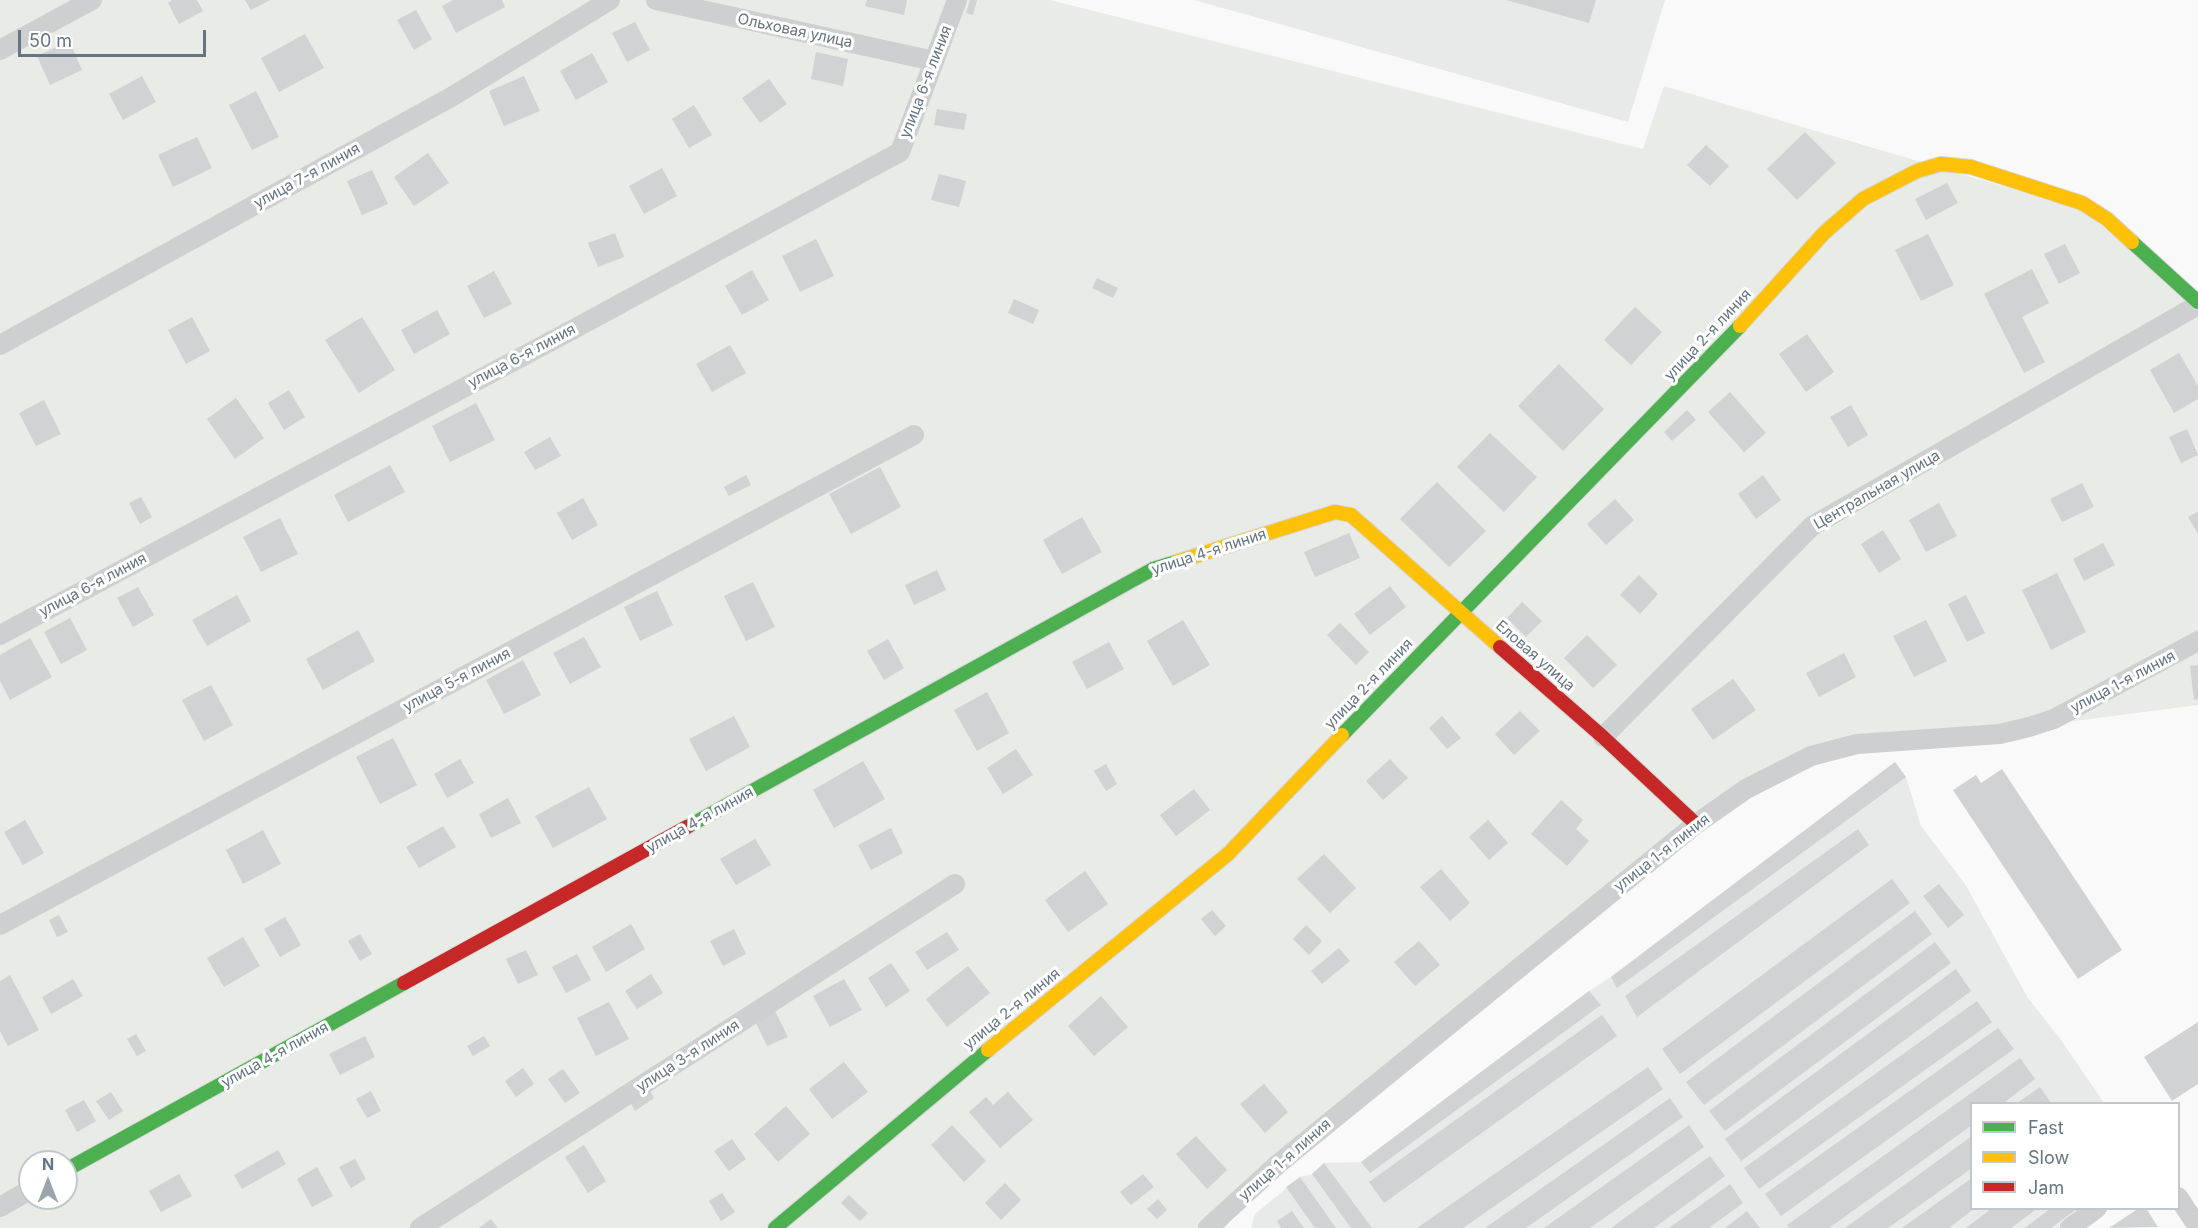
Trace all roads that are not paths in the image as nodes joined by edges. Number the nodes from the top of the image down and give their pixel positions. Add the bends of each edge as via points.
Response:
1 (92, 0) edge
2 (610, 0) edge
3 (656, 0) edge
4 (957, 0) edge
5 (0, 50) edge
6 (934, 61) junction
7 (2198, 304) edge
8 (0, 345) edge
9 (914, 435) dead end
10 (1351, 515) joint
11 (1461, 612) junction
12 (0, 635) edge
13 (2198, 641) edge
14 (1604, 737) junction
15 (1696, 824) junction
16 (955, 884) dead end
17 (0, 925) edge
18 (78, 1163) edge
19 (18, 1197) edge
20 (2180, 1200) edge
21 (0, 1207) edge
22 (2096, 1210) edge
23 (2198, 1227) edge
24 (420, 1228) edge
25 (775, 1228) edge
26 (1208, 1228) edge
27 (2070, 1228) edge

1 - 5 street
2 - 8 street, улица 7-я линия via 453,96
3 - 6 street, Ольховая улица
4 - 6 street, улица 6-я линия
6 - 12 street, улица 6-я линия via 900,152
7 - 11 street, улица 2-я линия via 2107,219 2082,203 1971,167 1941,164 1893,182 1863,199 1824,233 1719,350
7 - 14 street, Центральная улица via 1812,526
9 - 17 street, улица 5-я линия
10 - 11 street, Еловая улица
10 - 18 street, улица 4-я линия via 1335,512 1153,569
11 - 14 street, Еловая улица
11 - 25 street, улица 2-я линия via 1228,854
13 - 15 street, улица 1-я линия via 2054,719 2029,727 2000,734 1857,744 1811,756 1746,789
14 - 15 street, Еловая улица
15 - 26 street, улица 1-я линия via 1278,1164
16 - 24 street, улица 3-я линия
19 - 21 street
20 - 23 street
22 - 27 street

